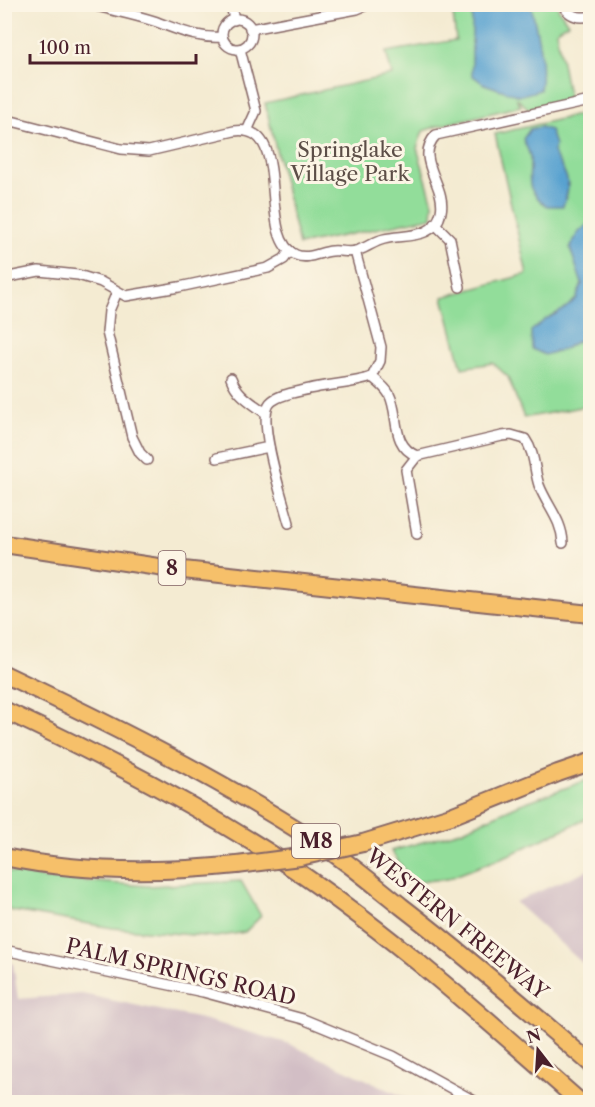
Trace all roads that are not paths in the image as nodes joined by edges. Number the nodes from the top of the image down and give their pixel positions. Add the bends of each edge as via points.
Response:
1 (89, 4) edge
2 (231, 4) edge
3 (369, 4) edge
4 (562, 4) edge
5 (591, 16) edge
6 (234, 20) junction
7 (250, 29) junction
8 (222, 37) junction
9 (240, 49) junction
10 (591, 101) edge
11 (4, 119) edge
12 (247, 131) junction
13 (435, 224) junction
14 (290, 251) junction
15 (355, 251) junction
16 (4, 278) edge
17 (460, 287) dead end
18 (117, 292) junction
19 (372, 377) junction
20 (231, 378) dead end
21 (264, 412) junction
22 (269, 447) junction
23 (417, 456) junction
24 (217, 458) dead end
25 (147, 460) dead end
26 (289, 523) dead end
27 (417, 534) dead end
28 (563, 543) dead end
29 (4, 544) edge
30 (591, 614) edge
31 (4, 674) edge
32 (4, 710) edge
33 (591, 762) edge
34 (4, 857) edge
35 (4, 950) edge
36 (591, 1063) edge
37 (476, 1102) edge
38 (579, 1102) edge

1 - 8 street via 183,33
2 - 6 street
3 - 7 street
4 - 5 street via 572,16
6 - 7 street via 244,21
6 - 8 street via 226,24
7 - 9 street via 251,39
8 - 9 street via 230,48
9 - 12 street via 256,111
10 - 13 street via 436,135 427,154 442,202
11 - 12 street via 141,152
12 - 14 street via 264,143 278,229
13 - 15 street via 424,233 382,239
13 - 17 street via 450,239
14 - 15 street via 302,256
14 - 18 street via 268,268 143,294 126,296
15 - 19 street via 381,347 380,361
16 - 18 street via 50,271 101,282
18 - 25 street via 109,311 108,332 132,437
19 - 21 street via 277,398
19 - 23 street via 388,393 401,444
20 - 21 street via 242,396
21 - 22 street
22 - 24 street
22 - 26 street
23 - 27 street via 406,470
23 - 28 street via 502,436 525,439 543,493 560,525
29 - 30 highway, 8 via 165,568
31 - 36 highway, WESTERN FREEWAY / M8 via 94,717 308,835 479,967
32 - 38 highway, M8 via 83,747 265,850 422,964
33 - 34 highway, bridge via 451,816 300,857 172,870 43,865
35 - 37 street, PALM SPRINGS ROAD via 203,992 303,1019 393,1056

